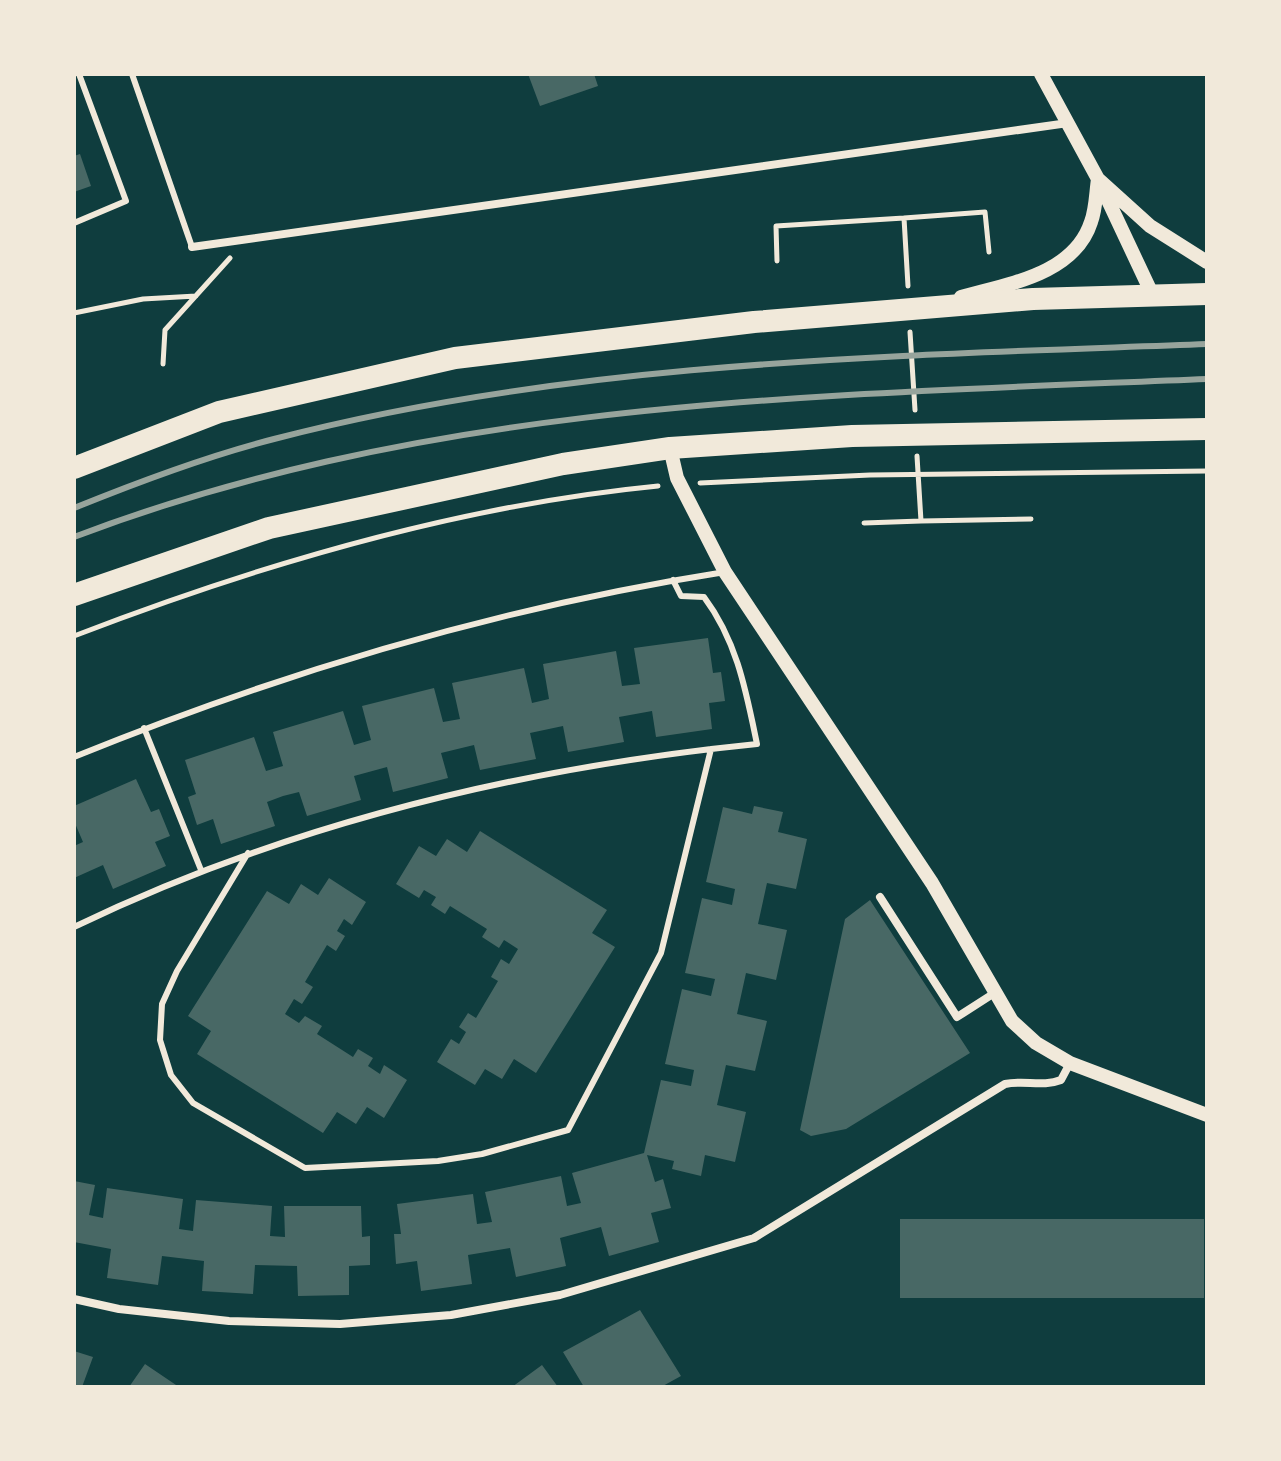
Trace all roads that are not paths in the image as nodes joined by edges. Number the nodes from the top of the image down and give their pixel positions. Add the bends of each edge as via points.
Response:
1 (79, 74) edge
2 (132, 74) edge
3 (1041, 74) edge
4 (1068, 123) junction
5 (1098, 179) junction
6 (74, 223) edge
7 (192, 247) joint
8 (1207, 262) edge
9 (1207, 294) edge
10 (1153, 296) junction
11 (915, 303) junction
12 (1207, 429) edge
13 (670, 448) junction
14 (74, 468) edge
15 (725, 572) junction
16 (673, 580) junction
17 (74, 595) edge
18 (144, 728) junction
19 (711, 749) junction
20 (74, 757) edge
21 (248, 853) junction
22 (201, 870) junction
23 (880, 897) dead end
24 (74, 927) edge
25 (996, 992) junction
26 (1070, 1063) junction
27 (1207, 1115) edge
28 (74, 1299) edge

1 - 6 lane via 126,201
2 - 7 lane
3 - 4 street
4 - 5 street
4 - 7 street
5 - 8 street via 1150,226
5 - 10 street
5 - 11 street via 1091,223 1076,249 1049,270
9 - 10 highway
10 - 11 highway
11 - 14 highway via 455,358 219,412
12 - 13 highway via 852,436
13 - 15 street via 680,484
13 - 17 highway via 468,482 269,528
15 - 16 lane
15 - 25 street via 907,844
16 - 18 lane via 405,642
16 - 19 lane via 681,596 704,597 716,613 744,679 757,744
18 - 20 lane
18 - 22 lane
19 - 21 lane via 473,788
19 - 21 lane via 661,953 568,1130 482,1154 394,1166 305,1168 193,1103 171,1075 160,1040 162,1004
21 - 22 lane
22 - 24 lane
23 - 25 street via 957,1017
25 - 26 street via 1012,1021
26 - 27 street
26 - 28 street via 1061,1080 1050,1084 1005,1084 754,1238 560,1295 451,1315 340,1324 229,1321

